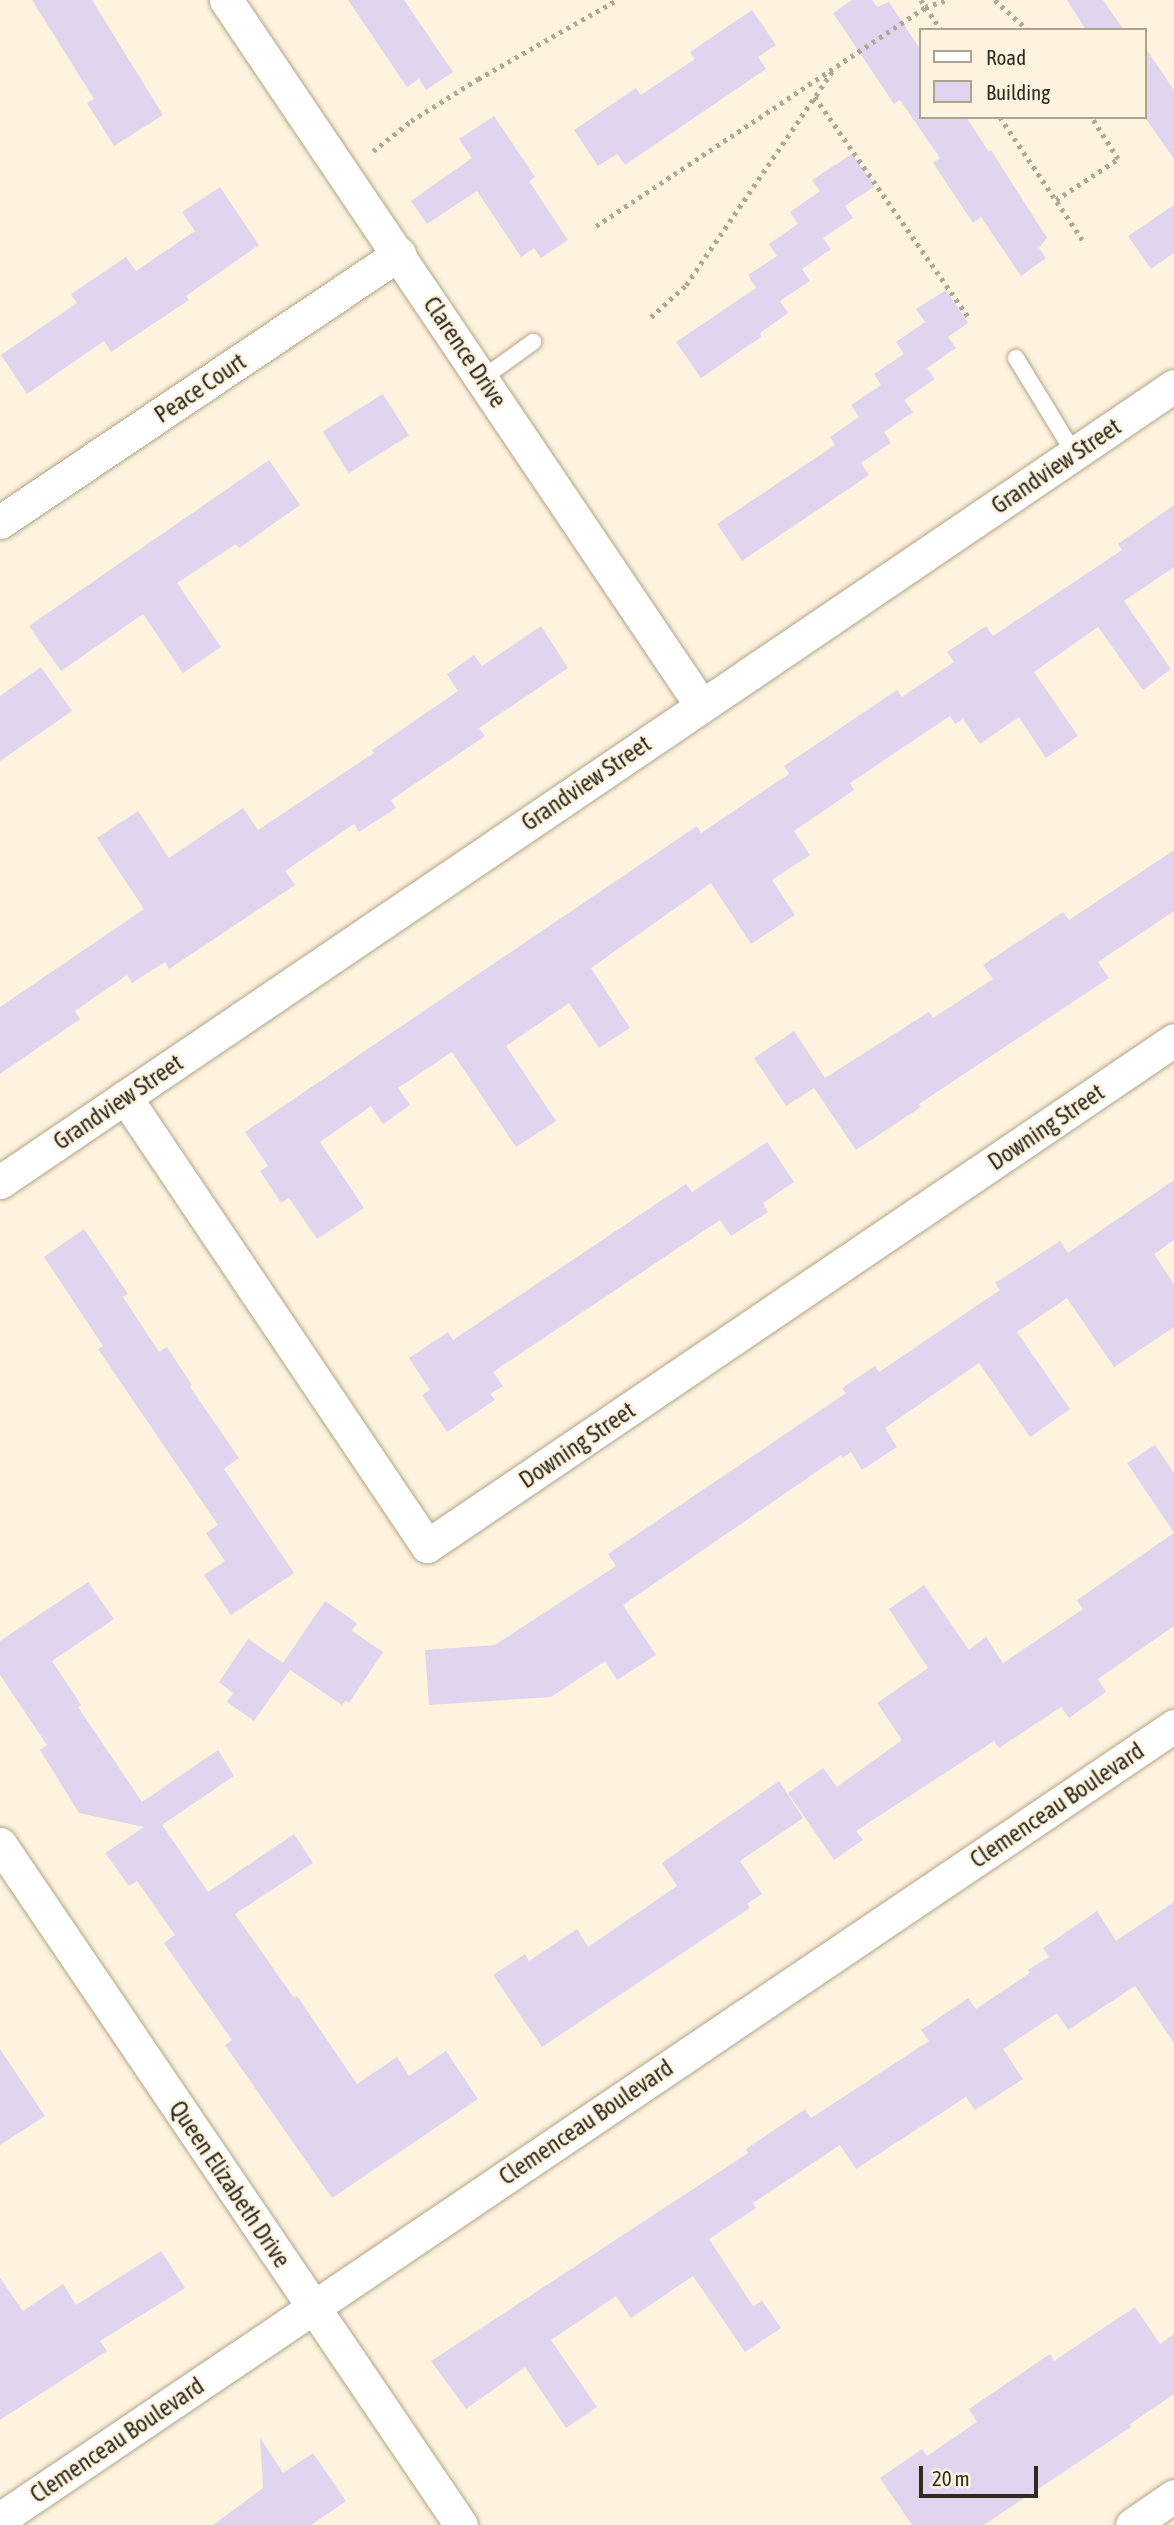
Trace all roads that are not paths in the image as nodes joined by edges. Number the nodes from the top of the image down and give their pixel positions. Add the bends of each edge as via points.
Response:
1 (226, 0) edge
2 (399, 254) junction
3 (533, 342) dead end
4 (1016, 358) dead end
5 (483, 378) junction
6 (1174, 386) edge
7 (1074, 453) junction
8 (0, 522) edge
9 (701, 705) junction
10 (1174, 1040) edge
11 (125, 1097) junction
12 (0, 1182) edge
13 (1174, 1726) edge
14 (0, 1844) edge
15 (313, 2306) junction
16 (1174, 2496) edge
17 (0, 2519) edge
18 (461, 2525) edge
19 (1132, 2525) edge

1 - 2 street, Clarence Drive
2 - 5 street, Clarence Drive
2 - 8 street, Peace Court
3 - 5 lane
4 - 7 lane
5 - 9 street, Clarence Drive
6 - 7 street, Grandview Street
7 - 9 street, Grandview Street
9 - 11 street, Grandview Street
10 - 11 street, Downing Street via 427,1546
11 - 12 street, Grandview Street
13 - 15 street, Clemenceau Boulevard
14 - 15 street, Queen Elizabeth Drive
15 - 17 street, Clemenceau Boulevard
15 - 18 street, Queen Elizabeth Drive
16 - 19 street

